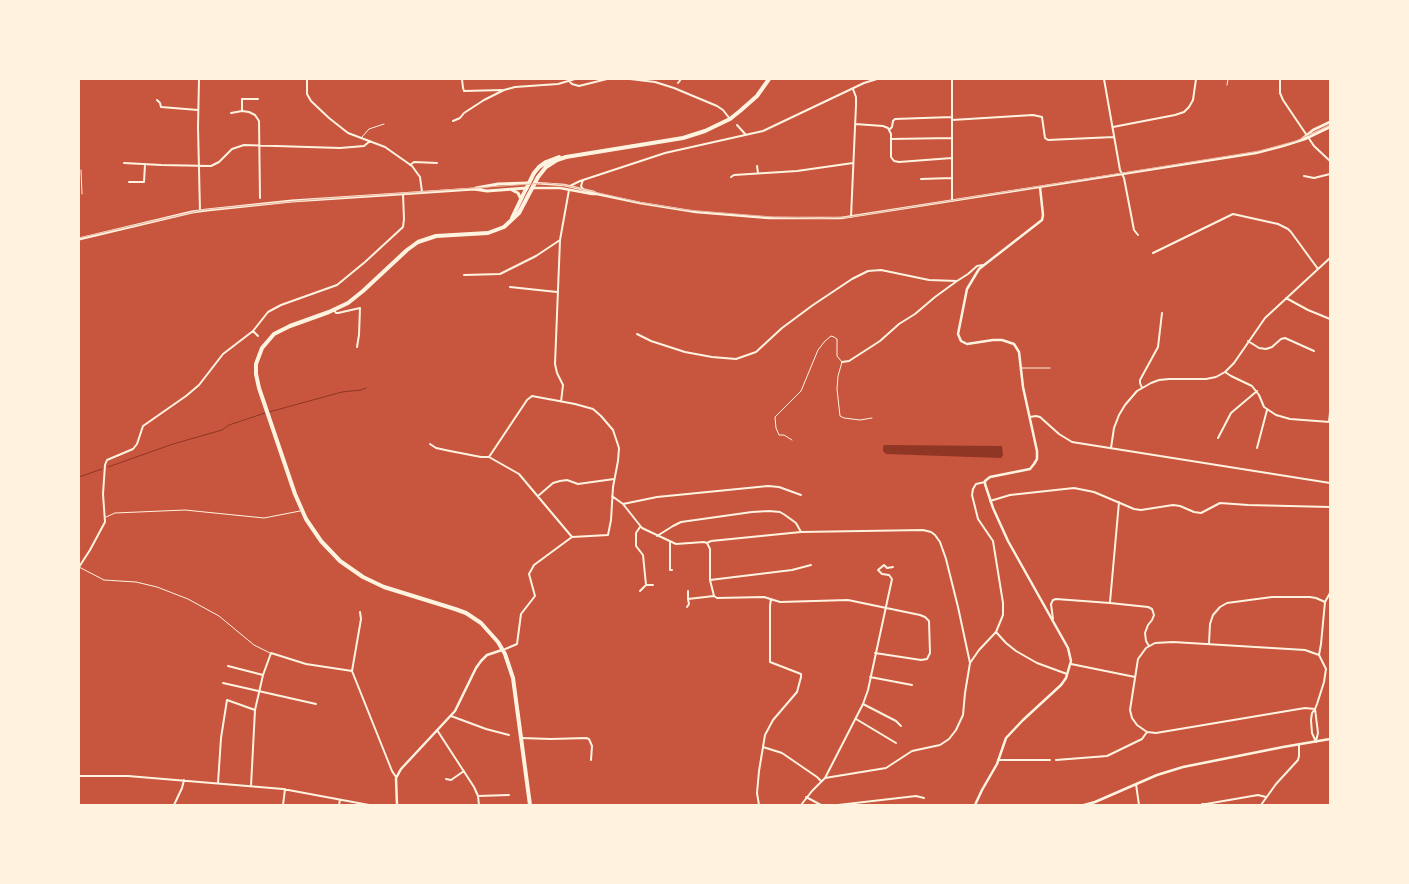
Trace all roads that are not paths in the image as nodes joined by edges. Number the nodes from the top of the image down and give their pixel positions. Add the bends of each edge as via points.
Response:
1 (199, 79) edge
2 (307, 79) edge
3 (462, 79) edge
4 (575, 79) edge
5 (607, 79) edge
6 (630, 79) edge
7 (680, 79) edge
8 (769, 79) edge
9 (877, 79) edge
10 (952, 79) edge
11 (1104, 79) edge
12 (1196, 79) edge
13 (1228, 79) edge
14 (1280, 79) edge
15 (570, 81) junction
16 (678, 83) dead end
17 (1227, 85) dead end
18 (853, 89) junction
19 (504, 90) junction
20 (258, 99) dead end
21 (156, 100) dead end
22 (198, 110) junction
23 (242, 111) junction
24 (231, 113) dead end
25 (730, 119) junction
26 (952, 119) junction
27 (453, 121) dead end
28 (384, 124) dead end
29 (855, 124) junction
30 (1330, 124) edge
31 (737, 126) dead end
32 (1113, 127) junction
33 (890, 129) junction
34 (746, 135) junction
35 (1307, 136) junction
36 (1114, 137) junction
37 (362, 138) junction
38 (952, 138) junction
39 (891, 139) junction
40 (370, 141) junction
41 (260, 145) junction
42 (359, 146) junction
43 (566, 157) junction
44 (952, 158) junction
45 (1330, 161) edge
46 (124, 163) dead end
47 (437, 163) dead end
48 (853, 163) junction
49 (145, 164) junction
50 (410, 165) junction
51 (199, 166) junction
52 (757, 166) dead end
53 (81, 170) dead end
54 (758, 173) junction
55 (1122, 174) junction
56 (1330, 174) edge
57 (1304, 176) dead end
58 (731, 177) dead end
59 (952, 178) junction
60 (921, 179) dead end
61 (583, 180) junction
62 (129, 182) dead end
63 (529, 183) junction
64 (534, 185) junction
65 (1040, 187) junction
66 (526, 188) junction
67 (570, 188) junction
68 (474, 189) junction
69 (509, 189) junction
70 (584, 189) junction
71 (422, 192) junction
72 (82, 194) dead end
73 (403, 194) junction
74 (597, 194) junction
75 (260, 198) dead end
76 (521, 199) junction
77 (952, 201) junction
78 (200, 211) junction
79 (850, 217) junction
80 (512, 220) junction
81 (1138, 235) dead end
82 (79, 239) edge
83 (560, 240) junction
84 (1153, 253) dead end
85 (1330, 258) edge
86 (983, 265) junction
87 (1318, 270) junction
88 (464, 275) dead end
89 (957, 281) junction
90 (510, 287) dead end
91 (558, 292) junction
92 (1286, 298) junction
93 (334, 310) junction
94 (1162, 313) dead end
95 (1330, 318) edge
96 (253, 331) junction
97 (637, 334) dead end
98 (258, 336) dead end
99 (1248, 341) junction
100 (357, 347) dead end
101 (1314, 351) dead end
102 (842, 362) junction
103 (1021, 368) junction
104 (1050, 368) dead end
105 (1225, 372) junction
106 (1142, 388) junction
107 (1257, 391) junction
108 (561, 402) junction
109 (1267, 410) junction
110 (1330, 412) edge
111 (1030, 417) junction
112 (872, 418) dead end
113 (1330, 422) edge
114 (1218, 438) dead end
115 (792, 440) dead end
116 (430, 444) dead end
117 (1110, 448) junction
118 (1256, 448) dead end
119 (489, 457) junction
120 (614, 479) junction
121 (985, 482) junction
122 (1330, 483) edge
123 (801, 495) dead end
124 (538, 496) junction
125 (612, 496) junction
126 (990, 501) junction
127 (1118, 502) junction
128 (623, 504) junction
129 (1330, 506) edge
130 (302, 511) junction
131 (106, 517) junction
132 (640, 527) junction
133 (801, 532) junction
134 (657, 536) junction
135 (572, 537) junction
136 (670, 542) junction
137 (707, 543) junction
138 (811, 565) dead end
139 (79, 567) edge
140 (893, 567) dead end
141 (672, 570) dead end
142 (710, 580) junction
143 (646, 585) junction
144 (653, 585) dead end
145 (640, 591) dead end
146 (688, 591) dead end
147 (1330, 593) edge
148 (714, 596) junction
149 (688, 599) junction
150 (771, 599) junction
151 (1325, 602) junction
152 (1110, 603) junction
153 (687, 607) dead end
154 (886, 607) junction
155 (360, 612) dead end
156 (1052, 620) junction
157 (996, 632) junction
158 (1208, 644) junction
159 (1149, 646) junction
160 (503, 650) junction
161 (271, 653) junction
162 (875, 653) junction
163 (1318, 655) junction
164 (970, 663) junction
165 (1070, 664) junction
166 (228, 666) dead end
167 (352, 670) junction
168 (1067, 674) junction
169 (263, 675) junction
170 (870, 677) junction
171 (1135, 677) junction
172 (223, 683) dead end
173 (912, 685) dead end
174 (259, 692) junction
175 (316, 704) dead end
176 (863, 704) junction
177 (1315, 709) junction
178 (255, 710) junction
179 (451, 716) junction
180 (856, 719) junction
181 (901, 726) dead end
182 (437, 730) junction
183 (1147, 732) junction
184 (509, 735) dead end
185 (522, 738) junction
186 (1330, 739) edge
187 (1316, 742) junction
188 (896, 743) dead end
189 (1299, 744) junction
190 (763, 747) junction
191 (591, 760) dead end
192 (998, 760) junction
193 (1050, 760) dead end
194 (1056, 760) dead end
195 (464, 771) junction
196 (79, 776) edge
197 (396, 778) junction
198 (825, 778) junction
199 (446, 779) dead end
200 (184, 780) junction
201 (821, 782) junction
202 (218, 783) junction
203 (1136, 784) junction
204 (251, 786) junction
205 (285, 789) junction
206 (509, 795) dead end
207 (478, 796) junction
208 (806, 797) junction
209 (1266, 797) junction
210 (924, 798) dead end
211 (340, 800) junction
212 (1202, 804) dead end
213 (174, 805) edge
214 (283, 805) edge
215 (339, 805) edge
216 (369, 805) edge
217 (397, 805) edge
218 (479, 805) edge
219 (530, 805) edge
220 (759, 805) edge
221 (801, 805) edge
222 (821, 805) edge
223 (838, 805) edge
224 (975, 805) edge
225 (1084, 805) edge
226 (1139, 805) edge
227 (1261, 805) edge

1 - 22 street
2 - 37 street via 307,94 311,101 343,129
3 - 19 street via 464,91
4 - 15 street
5 - 15 street via 580,86
6 - 25 street via 655,82 691,95 717,106
7 - 16 street
8 - 25 main road via 757,96
9 - 18 street
10 - 26 street
11 - 32 street
12 - 32 street via 1193,100 1184,112
13 - 17 lane
14 - 35 street via 1283,100
15 - 19 street
18 - 29 street
18 - 34 street via 764,131
19 - 27 street
20 - 23 street via 242,99
21 - 22 street via 161,107
22 - 51 street
23 - 24 street
23 - 41 street via 259,120
25 - 43 main road via 683,138
26 - 33 street via 895,119
26 - 36 street via 1033,115 1042,117 1048,140
26 - 38 street
28 - 37 lane via 368,129
29 - 33 street
29 - 48 street
30 - 35 street
30 - 35 lane
31 - 34 street
32 - 36 street
33 - 39 street
34 - 61 street via 665,154
35 - 45 street
35 - 55 street via 1255,153
36 - 55 street
37 - 40 street
37 - 42 street
38 - 39 street
38 - 44 street
39 - 44 street via 890,157 895,161
40 - 42 street
40 - 50 street via 387,148
41 - 42 street
41 - 51 street via 236,147 216,164
41 - 75 street
43 - 63 main road via 546,162
43 - 64 main road via 550,164
44 - 59 street
46 - 49 street
47 - 50 street via 414,162
48 - 54 street
48 - 79 street
49 - 51 street
49 - 62 street via 144,182
50 - 71 street via 420,177
51 - 78 street
52 - 54 street
53 - 72 lane
54 - 58 street
55 - 65 street
55 - 81 street via 1134,230
56 - 57 street via 1314,178
59 - 60 street
59 - 77 street
61 - 67 street
61 - 70 street via 581,186
63 - 64 main road
63 - 66 main road
63 - 68 main road
64 - 66 main road
64 - 67 street
64 - 80 main road
65 - 77 street
65 - 86 street via 1042,221
66 - 69 main road
66 - 76 main road
67 - 70 street
67 - 74 street
67 - 83 street
68 - 69 main road
68 - 71 main road
69 - 76 main road via 518,193
70 - 74 street
71 - 73 main road
73 - 78 main road
73 - 96 street via 404,225 401,229 338,285 281,305 267,313
74 - 79 street via 696,212 769,218
76 - 80 main road
77 - 79 street
78 - 82 main road
80 - 93 main road via 494,232 444,235 418,242 356,297
83 - 88 street via 500,274
83 - 91 street
84 - 87 street via 1233,214 1288,229
85 - 87 street
86 - 89 street
86 - 103 street via 966,289 958,337 969,345 994,340 1012,343 1019,352
87 - 92 street
89 - 97 street via 868,271 813,305 756,352 736,359 685,352
89 - 102 street via 880,341
90 - 91 street
91 - 108 street via 555,364 563,385
92 - 95 street
92 - 99 street via 1261,322
93 - 100 street via 338,313 360,308
93 - 130 main road via 278,332 257,358 259,388
94 - 106 street via 1158,347 1140,380
96 - 98 street
96 - 131 street via 223,354 199,385 143,426 133,449 108,460 103,494
99 - 101 street via 1265,349 1285,338
99 - 105 street
102 - 112 lane via 837,389 840,416 860,420
102 - 115 lane via 837,356 837,339 829,337 818,350 801,391 775,417 779,435
103 - 104 lane
103 - 111 street
105 - 106 street via 1206,379 1159,380
105 - 107 street
106 - 117 street via 1121,412
107 - 109 street
107 - 114 street via 1231,413
108 - 119 street via 530,397
108 - 120 street via 593,409 613,430 620,450
109 - 113 street via 1290,419
109 - 118 street
110 - 113 street
111 - 117 street via 1040,417 1070,441
111 - 121 street via 1036,461 1030,468 990,477
116 - 119 street via 436,448
117 - 122 street
119 - 124 street via 519,474
120 - 124 street via 578,484 560,481
120 - 125 street
121 - 126 street
121 - 157 street via 976,484 972,495 978,519 993,544 1003,603 1003,614
123 - 128 street via 768,486 658,497
124 - 135 street
125 - 128 street
125 - 135 street via 608,535
126 - 127 street via 1010,495 1074,488
126 - 156 street via 1008,541
127 - 129 street via 1135,510 1173,505 1197,513 1220,503
127 - 152 street
128 - 132 street
130 - 131 lane via 264,518 185,510 115,513
130 - 160 main road via 321,540 351,569 384,587 466,613 487,629
131 - 139 street
132 - 134 street
132 - 143 street via 635,544 643,555
133 - 134 street via 796,523 785,515 769,511 682,522
133 - 137 street
133 - 164 street via 923,530 933,533 940,542 951,576
134 - 136 street
135 - 160 street via 530,570 535,598 522,614 517,644
136 - 137 street
136 - 141 street
137 - 142 street via 710,549
138 - 142 street
139 - 161 lane via 104,580 136,582 188,599 219,616 254,645
140 - 154 street via 884,565 878,570 892,579
142 - 148 street
143 - 144 street
143 - 145 street
146 - 149 street
147 - 151 street
148 - 149 street
148 - 150 street via 718,599
149 - 153 street
150 - 154 street via 780,602 848,600
150 - 190 street via 771,662 802,677 797,692 770,725
151 - 158 street via 1289,596 1227,603 1212,616
151 - 163 street
152 - 156 street via 1055,599 1051,604
152 - 159 street via 1151,608 1154,616 1145,636
154 - 162 street
154 - 162 street via 928,620 930,654 923,660
155 - 167 street
156 - 165 street via 1070,653
157 - 164 street
157 - 168 street via 1016,651
158 - 159 street via 1156,642
158 - 163 street via 1304,650
159 - 171 street via 1138,658
160 - 179 street via 487,655 481,661
160 - 185 main road via 513,678
161 - 167 street via 306,664
161 - 169 street
162 - 170 street
163 - 177 street via 1326,673
164 - 198 street via 963,715 946,741 938,746 912,751 882,770
165 - 168 street
165 - 171 street
166 - 169 street
167 - 197 street
168 - 192 street via 1058,688 1008,735
169 - 174 street
170 - 173 street
170 - 176 street
171 - 183 street via 1131,714
172 - 174 street
174 - 175 street
174 - 178 street
176 - 180 street
176 - 181 street
177 - 183 street via 1161,733
177 - 187 street
177 - 187 street via 1311,720
178 - 202 street via 227,700
178 - 204 street
179 - 182 street
179 - 184 street
180 - 188 street
180 - 198 street
182 - 195 street
182 - 197 street
183 - 194 street via 1142,739 1107,756
185 - 191 street via 586,738 592,746
185 - 219 main road
186 - 187 street
187 - 189 street
189 - 203 street via 1183,767
189 - 209 street via 1298,760
190 - 201 street via 782,753
190 - 220 street via 757,793
192 - 193 street
192 - 224 street
195 - 199 street via 451,780
195 - 207 street
196 - 200 street
197 - 217 street
198 - 201 street
200 - 202 street
200 - 213 street
201 - 208 street
202 - 204 street
203 - 225 street
203 - 226 street
204 - 205 street
205 - 211 street
205 - 214 street
206 - 207 street
207 - 218 street
208 - 221 street
208 - 222 street
209 - 212 street via 1258,795
209 - 227 street
210 - 223 street via 916,796
211 - 215 street
211 - 216 street

